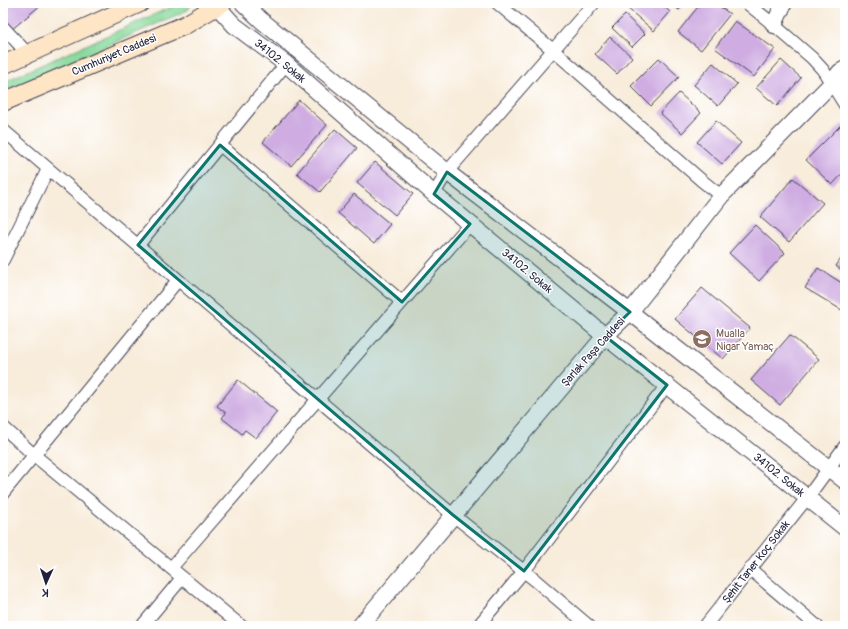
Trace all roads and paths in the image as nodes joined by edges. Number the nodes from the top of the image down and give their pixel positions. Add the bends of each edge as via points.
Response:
1 (140, 3) edge
2 (243, 3) edge
3 (497, 3) edge
4 (594, 3) edge
5 (747, 3) edge
6 (784, 3) edge
7 (219, 4) edge
8 (774, 25) junction
9 (3, 27) edge
10 (554, 50) junction
11 (28, 54) junction
12 (286, 64) junction
13 (3, 65) edge
14 (845, 69) edge
15 (838, 84) edge
16 (3, 102) edge
17 (845, 104) edge
18 (3, 130) edge
19 (220, 145) junction
20 (48, 169) junction
21 (448, 172) junction
22 (434, 194) junction
23 (721, 196) junction
24 (470, 224) junction
25 (138, 246) junction
26 (3, 260) edge
27 (178, 280) junction
28 (402, 302) junction
29 (630, 312) junction
30 (605, 336) junction
31 (667, 385) junction
32 (318, 399) junction
33 (3, 427) edge
34 (845, 446) edge
35 (34, 455) junction
36 (829, 468) junction
37 (845, 481) edge
38 (3, 493) edge
39 (807, 498) junction
40 (453, 515) junction
41 (845, 528) edge
42 (171, 568) junction
43 (750, 569) junction
44 (524, 571) junction
45 (182, 578) junction
46 (142, 626) edge
47 (241, 626) edge
48 (360, 626) edge
49 (478, 626) edge
50 (589, 626) edge
51 (705, 626) edge
52 (817, 626) edge

1 - 11 main road
2 - 21 street, 34102. Sokak
3 - 10 street
4 - 10 street
5 - 8 street
6 - 8 street
7 - 12 street, 34102. Sokak via 234,25
7 - 16 main road, Cumhuriyet Caddesi via 185,24
8 - 15 street
9 - 11 street
10 - 21 street
10 - 23 street
11 - 13 main road
12 - 19 street
12 - 22 street, 34102. Sokak
14 - 15 street, Şarlak Paşa Caddesi via 840,72
15 - 17 street
15 - 23 street, Şarlak Paşa Caddesi
18 - 20 street
19 - 25 street
19 - 28 street
20 - 25 street
20 - 26 street
21 - 22 street
21 - 29 street, 34102. Sokak
22 - 24 street, 34102. Sokak
23 - 29 street, Şarlak Paşa Caddesi
24 - 28 street
24 - 30 street, 34102. Sokak
25 - 27 street
27 - 32 street
27 - 35 street
28 - 32 street
29 - 30 street, Şarlak Paşa Caddesi
29 - 36 street, 34102. Sokak
30 - 31 street, 34102. Sokak
30 - 40 street, Şarlak Paşa Caddesi
31 - 39 street, 34102. Sokak
31 - 44 street
32 - 40 street
32 - 42 street
33 - 35 street
34 - 36 street, Şehit Taner Koç Sokak
35 - 38 street
35 - 42 street
36 - 37 street, 34102. Sokak
36 - 39 street, Şehit Taner Koç Sokak
39 - 41 street, 34102. Sokak
39 - 43 street, Şehit Taner Koç Sokak
40 - 44 street
40 - 48 street, Şarlak Paşa Caddesi
42 - 45 street
43 - 51 street, Şehit Taner Koç Sokak
43 - 52 street
44 - 49 street
44 - 50 street
45 - 46 street
45 - 47 street

